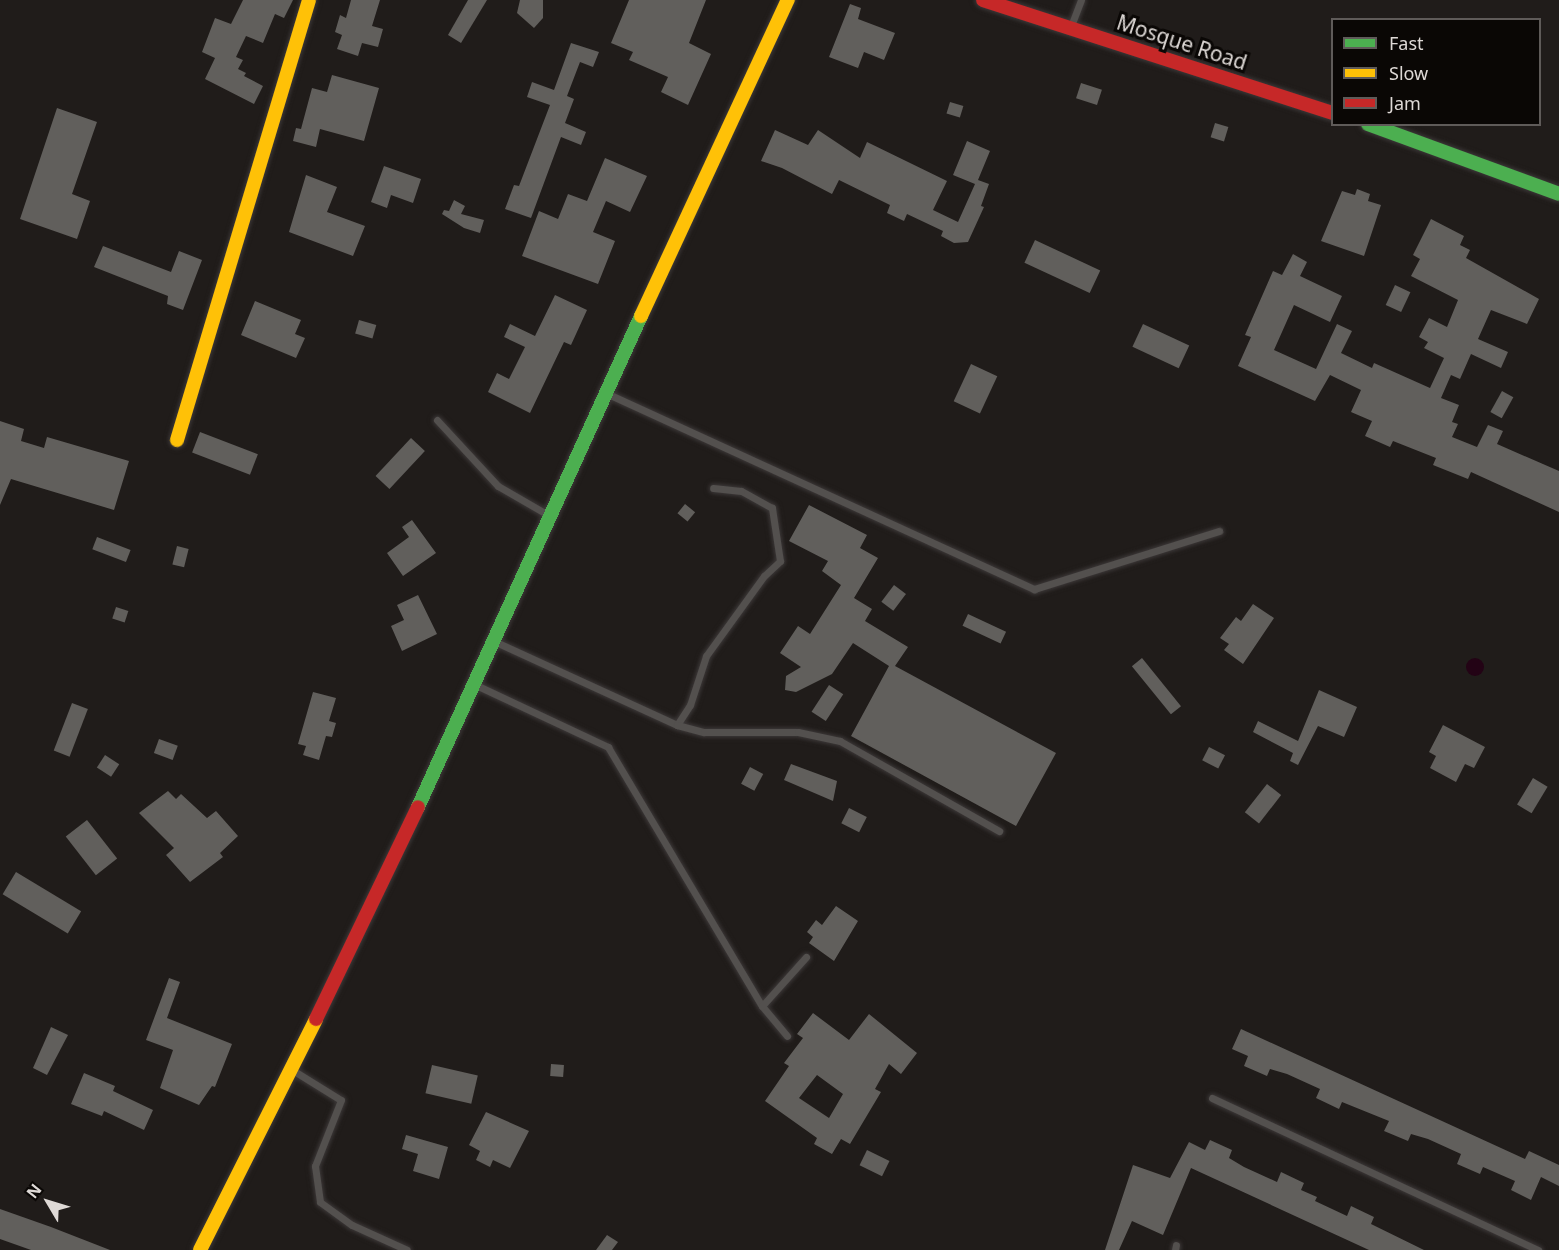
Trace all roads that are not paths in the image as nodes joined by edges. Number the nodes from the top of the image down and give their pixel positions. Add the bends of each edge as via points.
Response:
1 (309, 0) edge
2 (788, 0) edge
3 (983, 0) edge
4 (1081, 0) edge
5 (1016, 5) edge
6 (1070, 28) junction
7 (1331, 113) edge
8 (1373, 126) edge
9 (1559, 194) edge
10 (605, 393) junction
11 (437, 420) dead end
12 (177, 440) dead end
13 (713, 488) dead end
14 (552, 518) junction
15 (1219, 531) dead end
16 (495, 642) junction
17 (476, 685) junction
18 (677, 725) junction
19 (999, 831) dead end
20 (806, 957) dead end
21 (762, 1006) junction
22 (787, 1036) dead end
23 (292, 1070) junction
24 (1212, 1098) dead end
25 (200, 1250) edge
26 (407, 1250) edge
27 (1538, 1250) edge

1 - 12 street
2 - 10 street
3 - 5 street, Mosque Road
4 - 6 lane
5 - 6 street, Mosque Road
6 - 7 street, Mosque Road
8 - 9 street
10 - 14 street
10 - 15 lane via 1034,589
11 - 14 lane via 498,486
13 - 18 lane via 741,491 772,508 780,561 751,592 706,656 690,705
14 - 16 street
16 - 17 street
16 - 18 lane
17 - 21 lane via 608,747
17 - 23 street
18 - 19 lane via 704,732 798,732 840,741
20 - 21 lane
21 - 22 lane
23 - 25 street
23 - 26 lane via 341,1100 315,1166 320,1202 352,1225
24 - 27 lane

